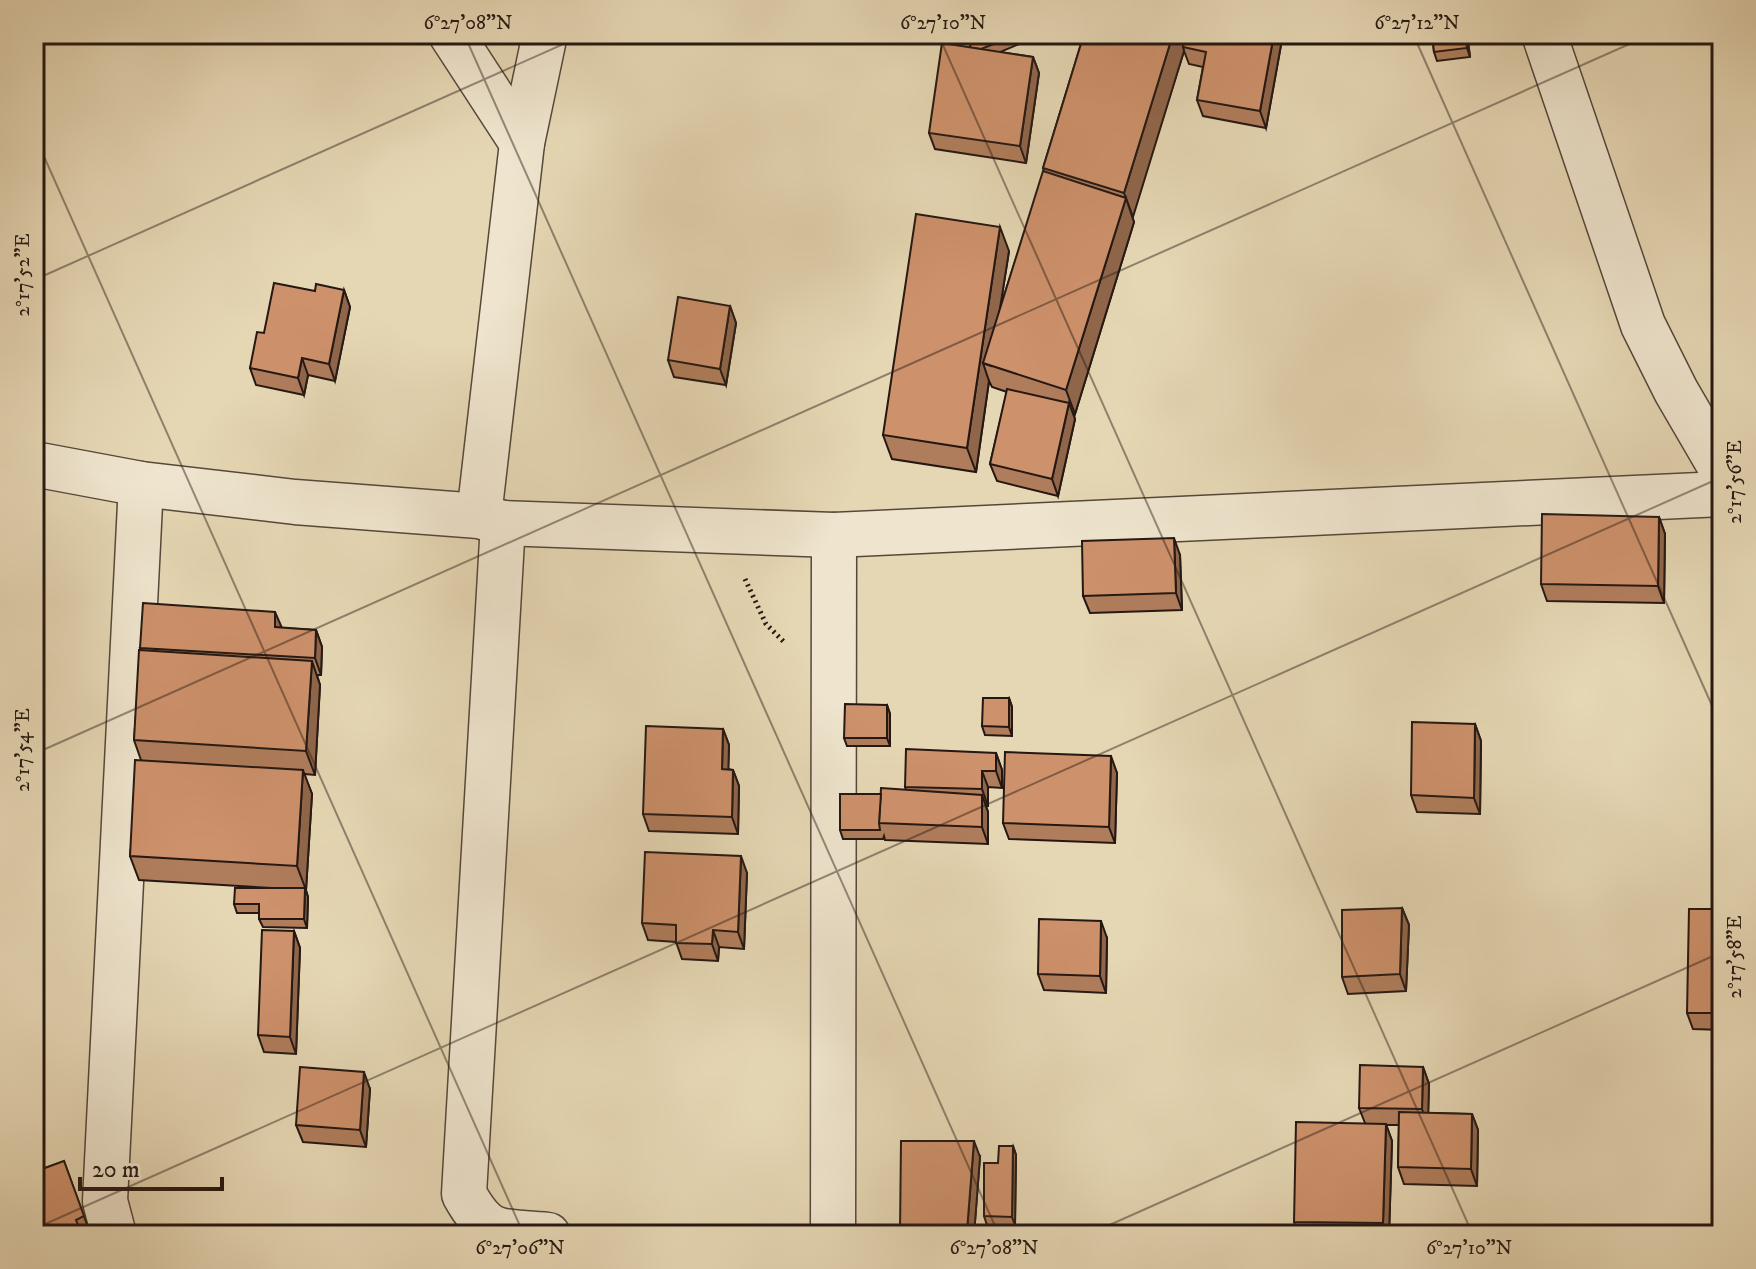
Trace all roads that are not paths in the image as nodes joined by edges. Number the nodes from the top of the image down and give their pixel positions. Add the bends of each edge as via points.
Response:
1 (451, 34) edge
2 (545, 34) edge
3 (1544, 34) edge
4 (522, 143) junction
5 (34, 464) edge
6 (1722, 470) edge
7 (141, 484) junction
8 (1722, 494) edge
9 (491, 519) junction
10 (834, 535) junction
11 (114, 1235) edge
12 (548, 1235) edge
13 (833, 1235) edge

1 - 4 street
2 - 4 street
3 - 6 street via 1643,325
4 - 9 street
5 - 7 street
7 - 9 street
7 - 11 street via 105,1201
8 - 10 street
9 - 10 street
9 - 12 street via 464,1194 490,1229
10 - 13 street

